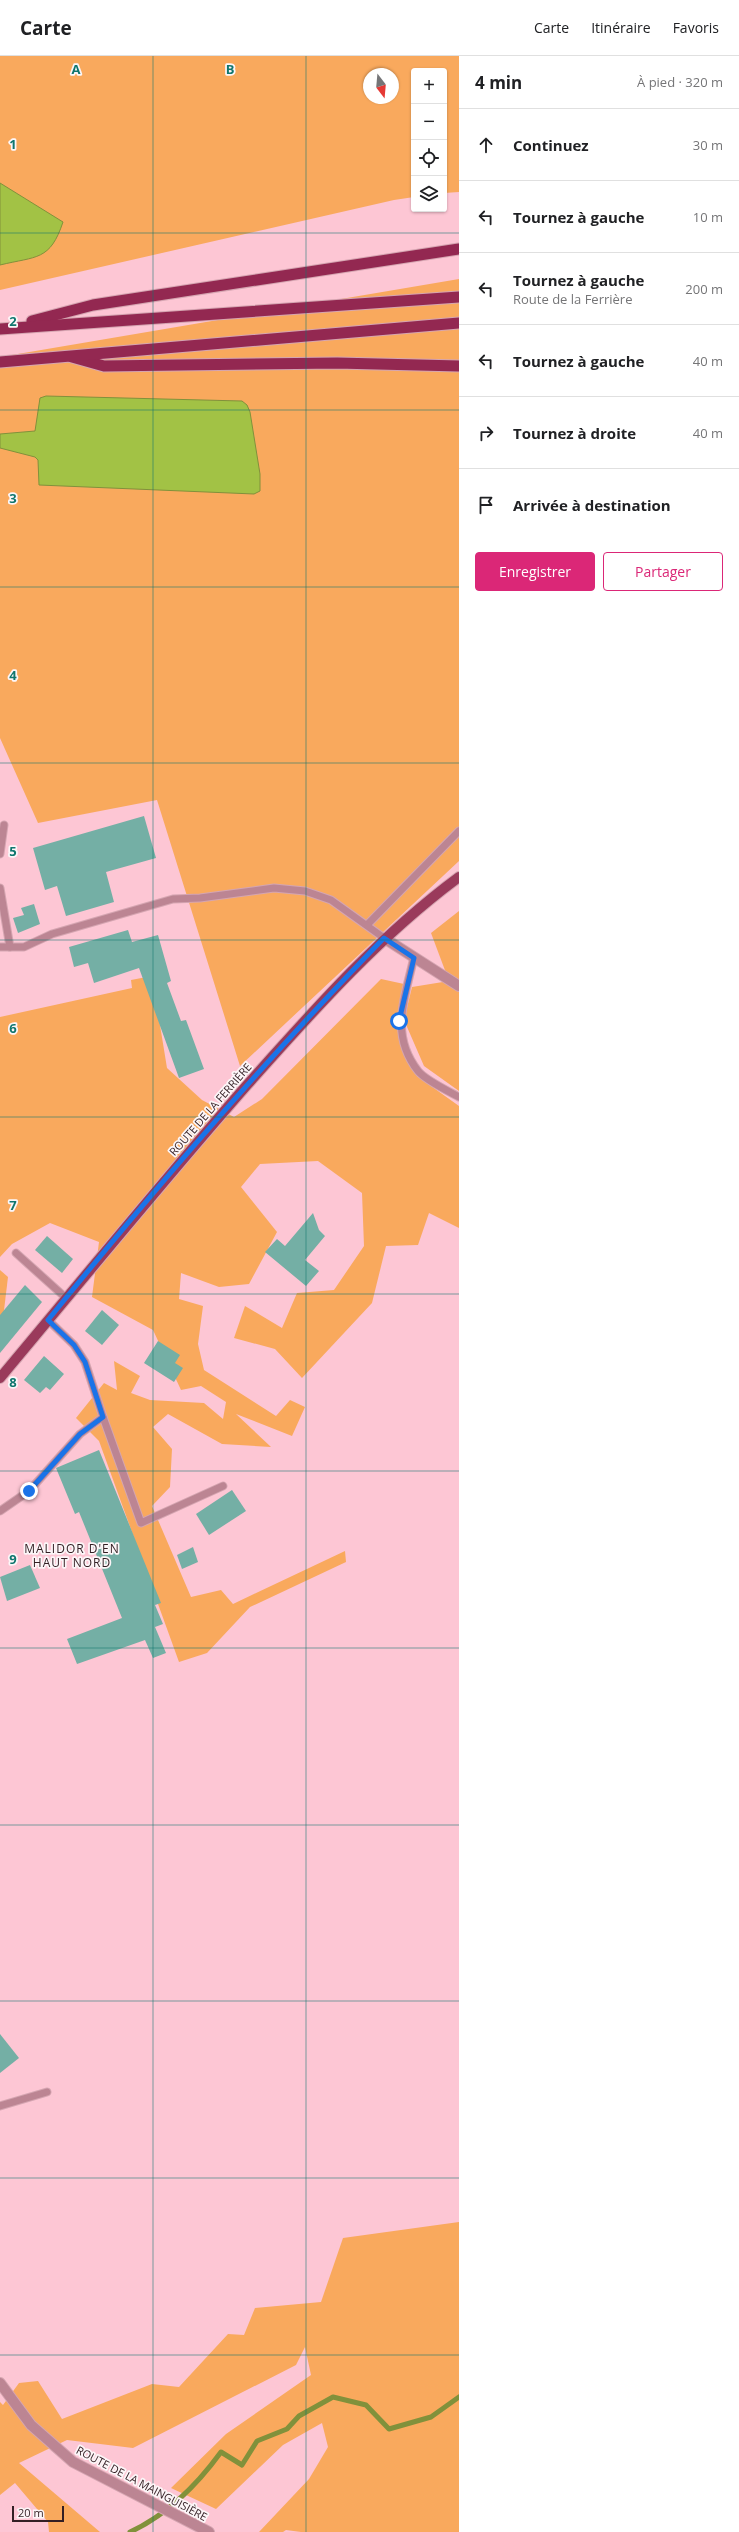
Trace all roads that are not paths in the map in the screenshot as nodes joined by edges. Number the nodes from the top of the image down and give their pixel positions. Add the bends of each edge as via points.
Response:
1 (459, 249) edge
2 (459, 297) edge
3 (459, 323) edge
4 (3, 328) edge
5 (64, 355) junction
6 (0, 362) edge
7 (459, 366) edge
8 (4, 825) dead end
9 (459, 831) edge
10 (0, 854) edge
11 (459, 877) edge
12 (0, 888) edge
13 (367, 925) junction
14 (384, 938) junction
15 (0, 947) edge
16 (10, 947) junction
17 (414, 958) junction
18 (459, 986) edge
19 (459, 1097) edge
20 (16, 1253) dead end
21 (66, 1298) junction
22 (48, 1320) junction
23 (0, 1378) edge
24 (103, 1417) junction
25 (223, 1486) dead end
26 (0, 1511) edge
27 (47, 2092) dead end
28 (0, 2106) edge
29 (0, 2383) edge
30 (209, 2532) edge

1 - 4 highway via 93,305
2 - 4 highway
3 - 5 highway
5 - 6 highway
5 - 7 highway via 104,366 337,363
8 - 10 lane
9 - 13 lane
11 - 14 main road, ROUTE DE LA FERRIÈRE
12 - 16 lane
13 - 14 lane
13 - 16 lane via 330,900 305,891 274,888 173,899 52,934 24,947
14 - 17 street
14 - 21 main road, ROUTE DE LA FERRIÈRE via 305,1019 171,1171
15 - 16 lane
17 - 18 street
17 - 19 lane via 399,1021 405,1048 418,1072
20 - 21 lane
21 - 22 main road, ROUTE DE LA FERRIÈRE
22 - 23 main road, ROUTE DE LA FERRIÈRE
22 - 24 lane via 74,1345 85,1362
24 - 25 lane via 140,1523
24 - 26 lane via 80,1434 29,1491
27 - 28 lane
29 - 30 street, ROUTE DE LA MAINGUISIÈRE via 31,2425 73,2462

